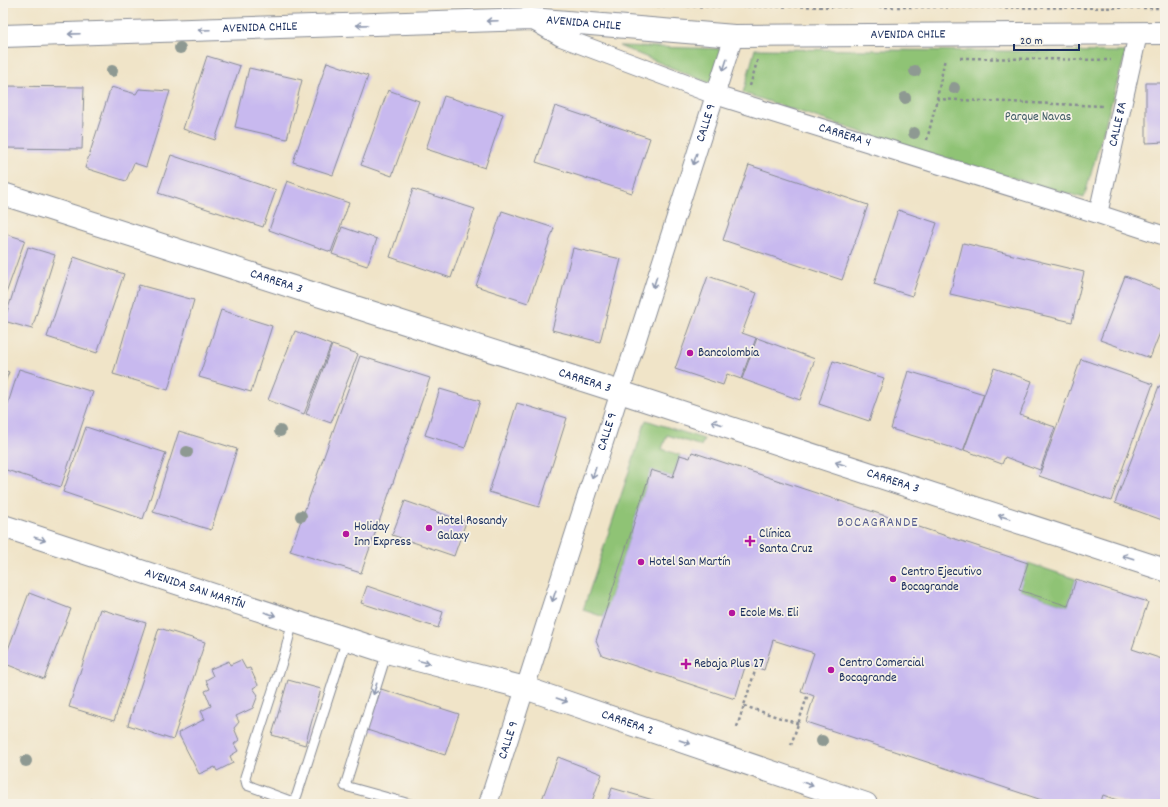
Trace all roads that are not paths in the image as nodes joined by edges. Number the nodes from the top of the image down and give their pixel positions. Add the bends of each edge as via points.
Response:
1 (531, 19) junction
2 (1138, 34) junction
3 (1165, 34) edge
4 (3, 36) edge
5 (734, 36) junction
6 (715, 95) junction
7 (3, 194) edge
8 (1098, 214) junction
9 (1165, 236) edge
10 (620, 392) junction
11 (3, 526) edge
12 (1165, 570) edge
13 (293, 621) junction
14 (347, 639) junction
15 (387, 652) junction
16 (525, 688) junction
17 (410, 804) edge
18 (488, 804) edge
19 (866, 804) edge

1 -> 4 main road, AVENIDA CHILE
1 - 5 main road, AVENIDA CHILE
1 - 6 street, CARRERA 4 via 561,37
2 - 3 main road, AVENIDA CHILE
2 - 5 main road, AVENIDA CHILE
2 - 8 street, CALLE 8A
5 -> 6 street, CALLE 9
6 - 8 street, CARRERA 4
6 -> 10 street, CALLE 9
7 - 10 main road, CARRERA 3
8 - 9 street, CARRERA 4
12 -> 10 main road, CARRERA 3
10 -> 16 street, CALLE 9
11 -> 13 main road, AVENIDA SAN MARTÍN
13 - 14 main road, AVENIDA SAN MARTÍN
13 - 14 lane via 245,776 247,784 290,801 297,796
14 - 15 main road, AVENIDA SAN MARTÍN
15 -> 16 main road, CARRERA 2
15 -> 17 lane via 345,786
16 - 18 street, CALLE 9
16 -> 19 main road, CARRERA 2

